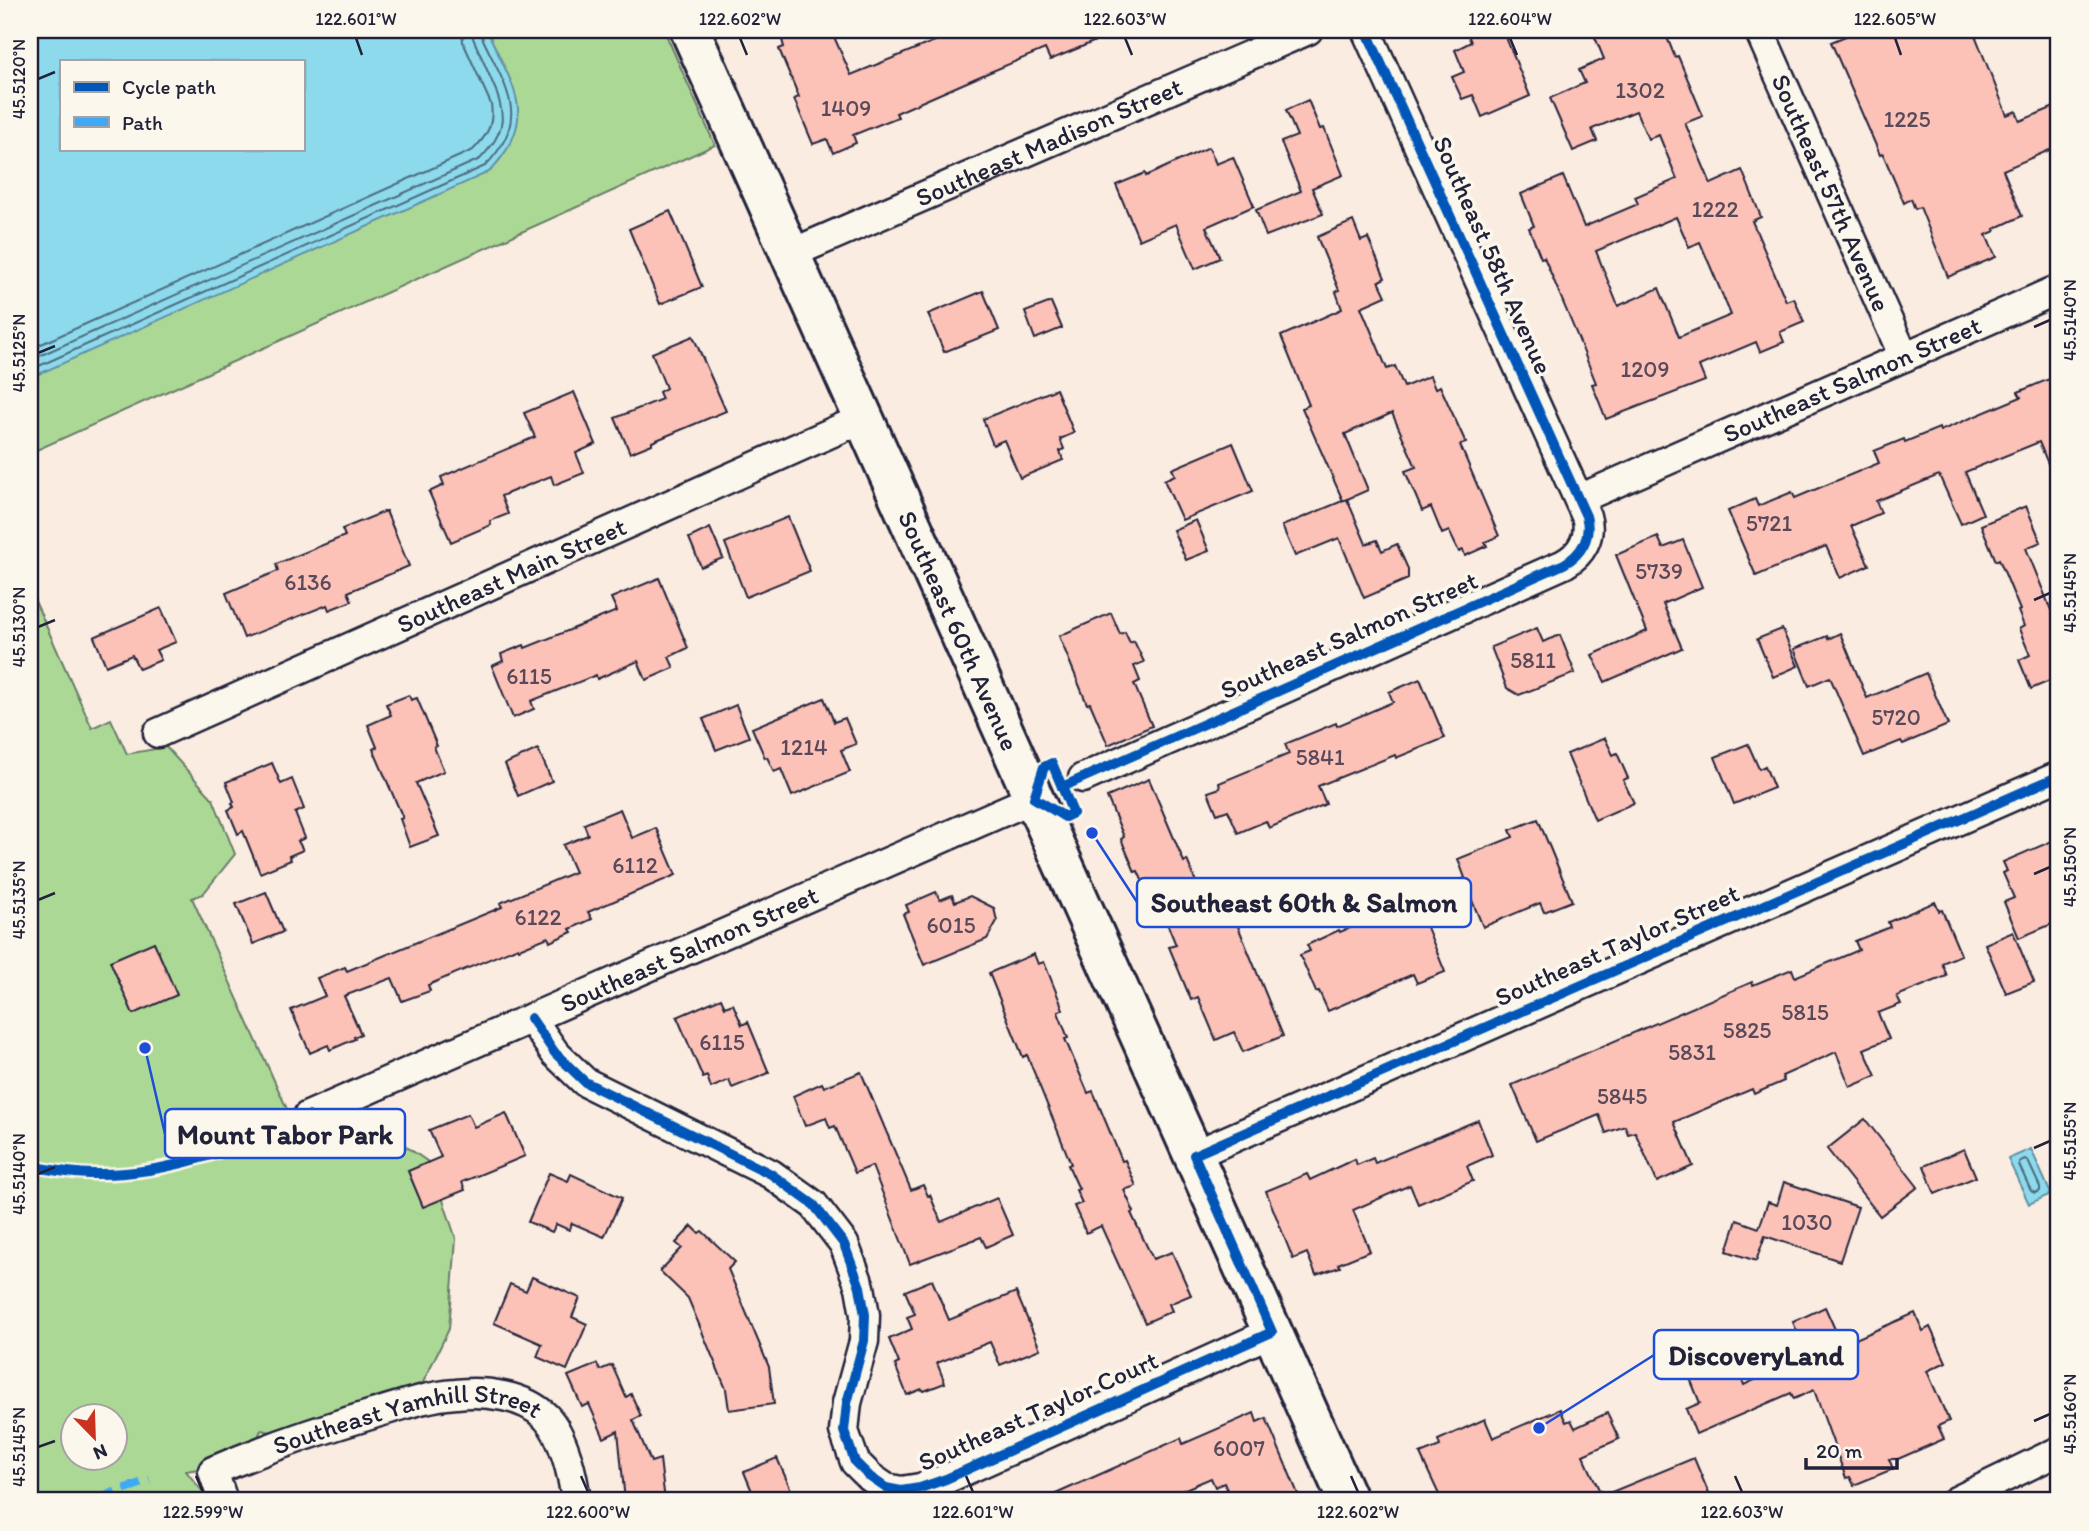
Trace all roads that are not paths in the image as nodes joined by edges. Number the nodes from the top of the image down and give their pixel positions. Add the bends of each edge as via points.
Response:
1 (690, 30) edge
2 (1307, 30) edge
3 (1366, 30) edge
4 (1759, 30) edge
5 (790, 254) junction
6 (2059, 289) edge
7 (1904, 357) junction
8 (864, 418) junction
9 (1579, 499) junction
10 (158, 733) dead end
11 (2059, 776) edge
12 (1083, 778) dead end
13 (1034, 798) junction
14 (531, 1018) junction
15 (308, 1116) dead end
16 (1194, 1155) junction
17 (1272, 1332) junction
18 (2059, 1451) edge
19 (223, 1501) edge
20 (576, 1501) edge
21 (1348, 1501) edge
22 (1956, 1501) edge

1 - 5 main road, Southeast 60th Avenue
2 - 5 street, Southeast Madison Street
3 - 9 street, Southeast 58th Avenue
4 - 7 street, Southeast 57th Avenue
5 - 8 main road, Southeast 60th Avenue
6 - 7 street, Southeast Salmon Street
7 - 9 street, Southeast Salmon Street
8 - 10 street, Southeast Main Street
8 - 13 main road, Southeast 60th Avenue
9 - 12 street, Southeast Salmon Street via 1589,525 1574,558
11 - 16 street, Southeast Taylor Street
13 - 14 street, Southeast Salmon Street
13 - 16 main road, Southeast 60th Avenue
14 - 15 street, Southeast Salmon Street
14 - 17 street, Southeast Taylor Court via 555,1053 585,1082 771,1174 814,1205 829,1224 844,1244 860,1287 864,1315 864,1341 844,1431 855,1462 886,1488 901,1491 946,1479
16 - 17 main road, Southeast 60th Avenue
17 - 21 main road, Southeast 60th Avenue
18 - 22 street
19 - 20 street, Southeast Yamhill Street via 213,1471 316,1431 431,1397 468,1394 519,1401 546,1418 563,1448

